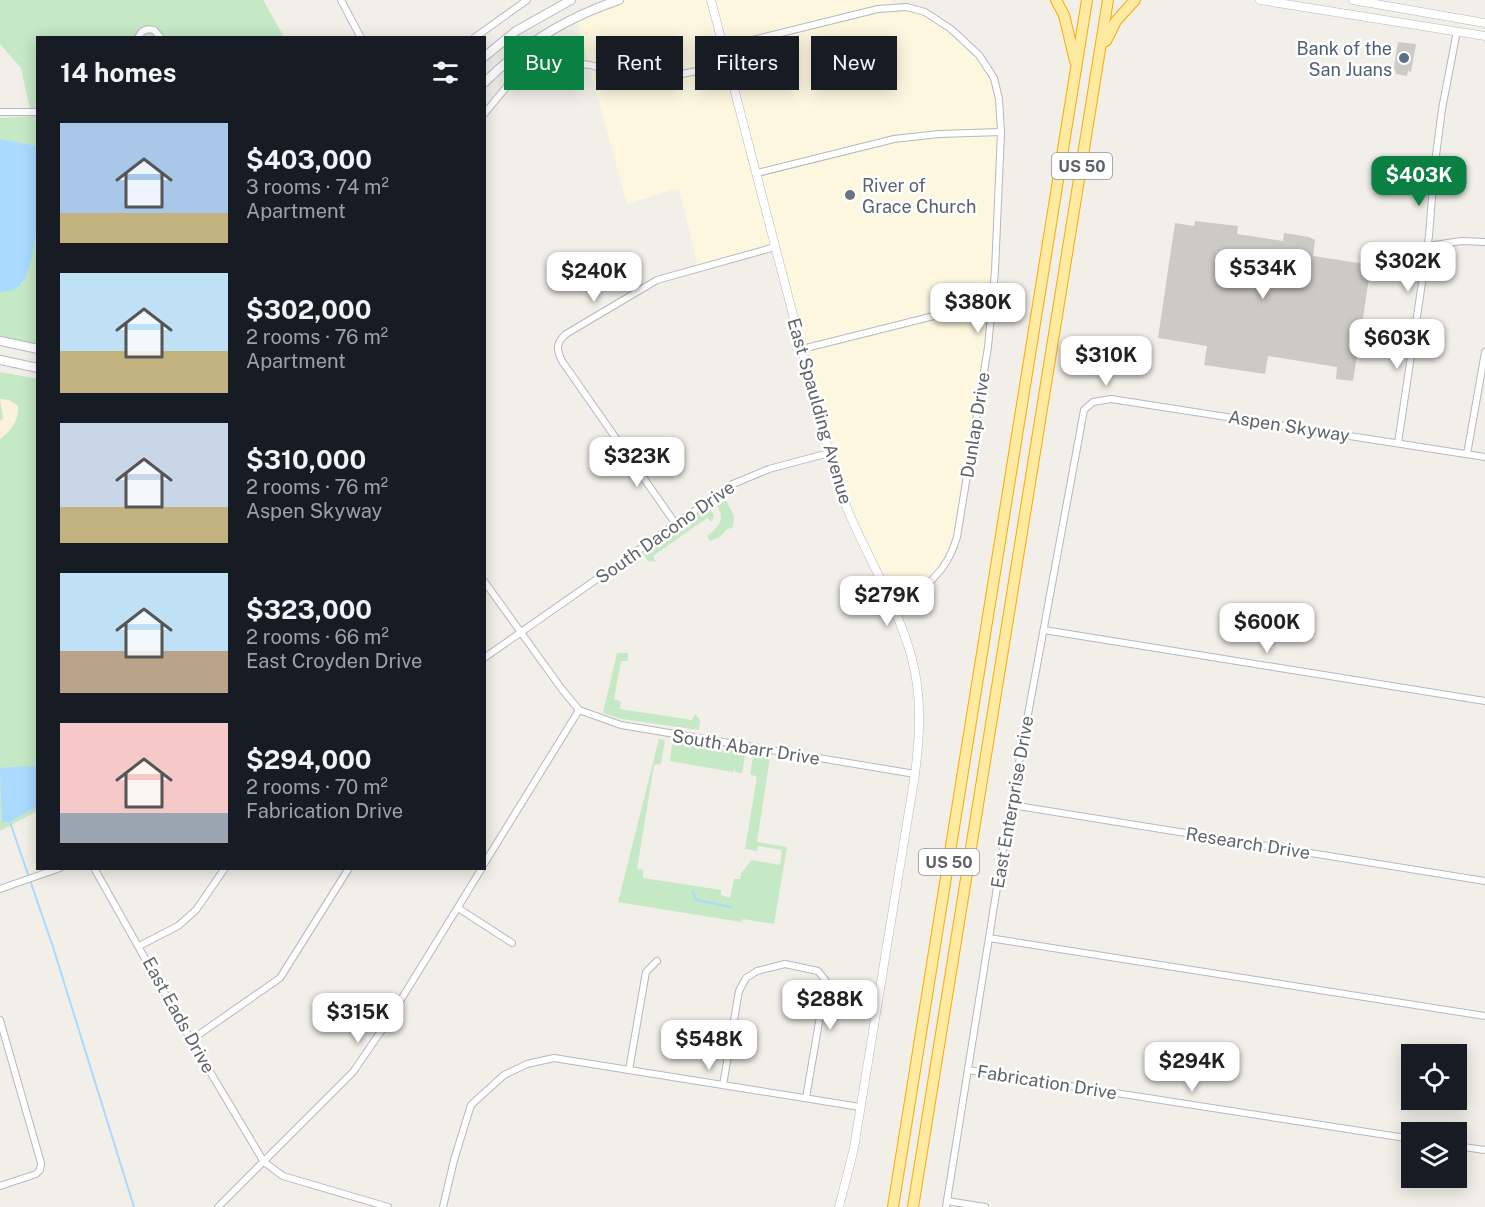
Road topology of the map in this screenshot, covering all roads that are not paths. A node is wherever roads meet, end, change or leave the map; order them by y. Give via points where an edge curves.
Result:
1 (340, 0) edge
2 (527, 0) edge
3 (571, 0) edge
4 (619, 0) edge
5 (711, 0) edge
6 (1056, 0) edge
7 (1087, 0) edge
8 (1108, 0) edge
9 (1135, 0) edge
10 (1260, 0) edge
11 (1353, 0) edge
12 (1459, 18) junction
13 (1485, 23) edge
14 (1457, 31) junction
15 (139, 36) edge
16 (159, 36) edge
17 (360, 36) edge
18 (477, 36) edge
19 (721, 36) edge
20 (766, 36) edge
21 (1485, 36) edge
22 (486, 55) edge
23 (1099, 58) junction
24 (1077, 67) junction
25 (695, 71) edge
26 (486, 81) edge
27 (735, 90) edge
28 (0, 112) edge
29 (36, 112) edge
30 (486, 112) edge
31 (1001, 132) junction
32 (756, 173) junction
33 (1485, 242) edge
34 (1427, 246) junction
35 (775, 247) junction
36 (992, 318) junction
37 (0, 341) edge
38 (36, 349) edge
39 (802, 349) junction
40 (1485, 352) edge
41 (0, 360) edge
42 (36, 368) edge
43 (1093, 402) joint
44 (1398, 443) junction
45 (829, 453) junction
46 (1467, 454) junction
47 (1485, 457) edge
48 (675, 523) junction
49 (486, 584) edge
50 (892, 606) junction
51 (1044, 630) junction
52 (521, 632) junction
53 (486, 657) edge
54 (1485, 701) edge
55 (579, 710) junction
56 (915, 774) junction
57 (1011, 806) junction
58 (486, 861) edge
59 (54, 870) edge
60 (95, 870) edge
61 (224, 870) edge
62 (348, 870) edge
63 (481, 870) edge
64 (1485, 881) edge
65 (0, 889) edge
66 (458, 908) junction
67 (989, 938) junction
68 (512, 943) dead end
69 (139, 946) junction
70 (657, 961) dead end
71 (1485, 1016) edge
72 (0, 1020) edge
73 (191, 1040) junction
74 (630, 1070) junction
75 (968, 1070) junction
76 (723, 1085) junction
77 (806, 1098) junction
78 (860, 1107) junction
79 (1401, 1137) edge
80 (1467, 1148) edge
81 (1485, 1150) edge
82 (264, 1162) junction
83 (0, 1186) edge
84 (946, 1204) edge
85 (218, 1207) edge
86 (388, 1207) edge
87 (442, 1207) edge
88 (839, 1207) edge
89 (893, 1207) edge
90 (913, 1207) edge
91 (985, 1207) edge

1 - 17 street
2 - 18 street
3 - 22 main road via 516,31
4 - 26 main road via 549,32 512,57
5 - 19 street, East Spaulding Avenue
6 - 24 highway via 1064,15
7 - 24 highway, US 50
8 - 23 highway, US 50
9 - 23 highway via 1116,21
10 - 14 street
11 - 12 street
12 - 13 street
12 - 14 street
14 - 21 street
14 - 34 street via 1442,109
15 - 16 street via 148,29
20 - 31 street, Dunlap Drive via 894,6 925,12 968,44 988,67 996,85
23 - 90 highway, US 50
24 - 89 highway, US 50
25 - 30 street via 654,80 590,65 540,64 514,78
27 - 32 street, East Spaulding Avenue
28 - 29 street
31 - 32 street via 894,139
31 - 36 street, Dunlap Drive
32 - 35 street, East Spaulding Avenue
33 - 34 street
34 - 44 street
35 - 39 street, East Spaulding Avenue
35 - 48 street via 650,282 566,334 558,344 562,361
36 - 39 street via 938,315
36 - 50 street, Dunlap Drive via 953,553 938,576
37 - 38 main road
39 - 45 street, East Spaulding Avenue
40 - 46 street
41 - 42 main road
43 - 44 street, Aspen Skyway via 1122,400
43 - 51 street, East Enterprise Drive via 1081,418
44 - 46 street, Aspen Skyway
45 - 48 street, South Dacono Drive via 743,478
45 - 50 street, East Spaulding Avenue via 847,509
46 - 47 street, Aspen Skyway
48 - 52 street, South Dacono Drive
49 - 52 street
50 - 56 street, East Spaulding Avenue via 908,646 917,686
51 - 54 street
51 - 57 street, East Enterprise Drive
52 - 53 street, South Dacono Drive
52 - 55 street
55 - 56 street, South Abarr Drive via 635,728
55 - 58 street
56 - 78 street, East Spaulding Avenue
57 - 64 street, Research Drive
57 - 67 street, East Enterprise Drive
59 - 65 street
60 - 69 street, East Eads Drive
61 - 69 street via 196,910 178,926
62 - 73 street via 280,978
63 - 66 street
66 - 68 street
66 - 82 street via 353,1072
67 - 71 street
67 - 75 street, East Enterprise Drive
69 - 73 street, East Eads Drive
70 - 74 street via 646,972
72 - 83 street via 40,1154 40,1170 30,1178
73 - 82 street, East Eads Drive
74 - 76 street
74 - 87 street via 554,1058 527,1064 504,1075 471,1105
75 - 79 street, Fabrication Drive
75 - 84 street, East Enterprise Drive
76 - 77 street
76 - 77 street via 739,991 746,978 757,971 785,964 818,971 826,981
77 - 78 street
78 - 88 street, East Spaulding Avenue
80 - 81 street
82 - 85 street
82 - 86 street via 283,1176
84 - 91 street

